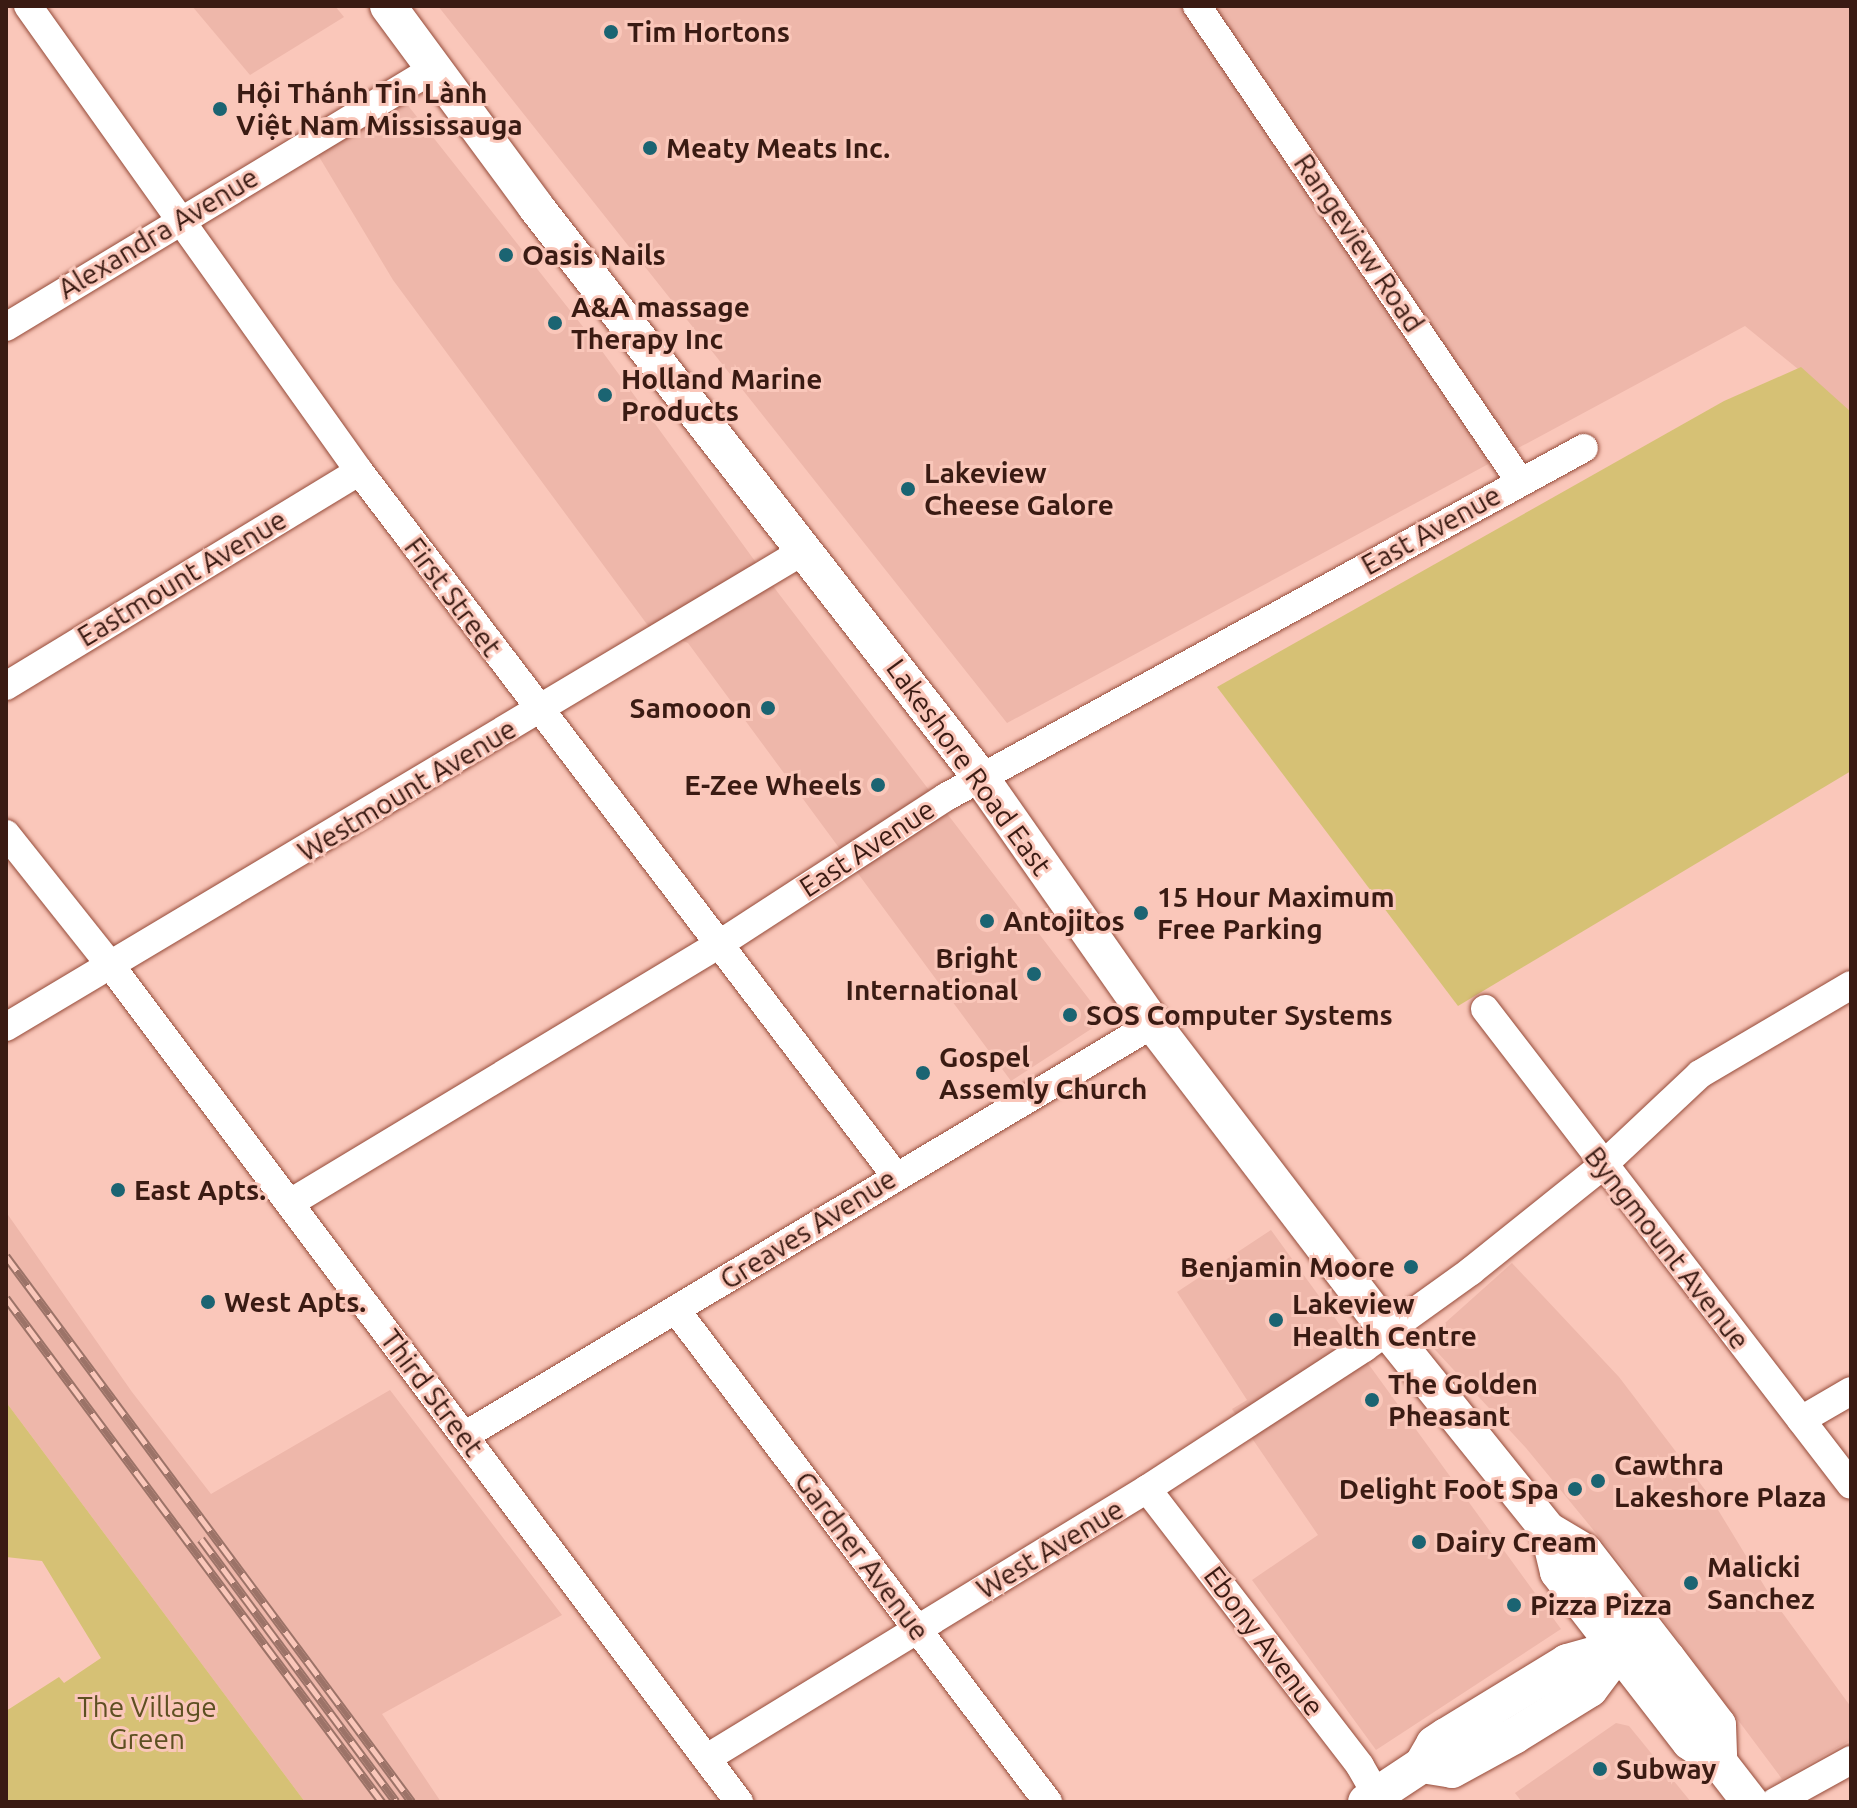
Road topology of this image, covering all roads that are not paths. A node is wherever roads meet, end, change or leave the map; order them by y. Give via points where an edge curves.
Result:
1 (28, 6) edge
2 (388, 6) edge
3 (1197, 6) edge
4 (435, 68) junction
5 (183, 218) junction
6 (6, 327) edge
7 (1584, 448) dead end
8 (359, 471) junction
9 (1519, 480) junction
10 (805, 550) junction
11 (6, 686) edge
12 (540, 711) junction
13 (981, 778) junction
14 (6, 834) edge
15 (721, 943) junction
16 (111, 966) junction
17 (1851, 985) edge
18 (1485, 1009) dead end
19 (1153, 1024) junction
20 (6, 1027) edge
21 (1602, 1166) junction
22 (895, 1175) junction
23 (290, 1203) junction
24 (676, 1310) junction
25 (1388, 1331) junction
26 (1851, 1391) edge
27 (1801, 1420) junction
28 (464, 1436) junction
29 (1851, 1485) edge
30 (1147, 1489) junction
31 (918, 1630) junction
32 (1631, 1638) junction
33 (707, 1758) junction
34 (1851, 1760) edge
35 (1372, 1799) edge
36 (739, 1802) edge
37 (1048, 1802) edge
38 (1750, 1802) edge
39 (1775, 1802) edge

1 - 5 street, First Street
2 - 4 main road, Lakeshore Road East
3 - 9 street, Rangeview Road
4 - 5 street, Alexandra Avenue
4 - 10 main road, Lakeshore Road East via 536,207
5 - 6 street, Alexandra Avenue
5 - 8 street, First Street
7 - 9 street, East Avenue
8 - 11 street, Eastmount Avenue
8 - 12 street, First Street
9 - 13 street, East Avenue
10 - 12 street, Westmount Avenue
10 - 13 main road, Lakeshore Road East
12 - 15 street, First Street
12 - 16 street, Westmount Avenue
13 - 15 street, East Avenue
13 - 19 main road, Lakeshore Road East
14 - 16 street, Third Street
15 - 22 street, First Street
15 - 23 street, East Avenue
16 - 20 street, Westmount Avenue
16 - 23 street, Third Street
17 - 21 street, West Avenue via 1700,1074
18 - 21 street, Byngmount Avenue
19 - 22 street, Greaves Avenue
19 - 25 main road, Lakeshore Road East
21 - 25 street, West Avenue
21 - 27 street, Byngmount Avenue
22 - 24 street, Greaves Avenue
23 - 28 street, Third Street
24 - 28 street, Greaves Avenue
24 - 31 street, Gardner Avenue
25 - 30 street, West Avenue
25 - 32 main road, Lakeshore Road East via 1548,1530 1558,1572
26 - 27 street
27 - 29 street, Byngmount Avenue
28 - 33 street, Third Street
30 - 31 street, West Avenue
30 - 35 street, Ebony Avenue via 1360,1766
31 - 33 street, West Avenue
31 - 37 street, Gardner Avenue
32 - 35 main road via 1567,1662 1434,1744 1422,1765
32 - 38 main road, Lakeshore Road East via 1690,1742 1719,1762
33 - 36 street, Third Street
34 - 39 street

